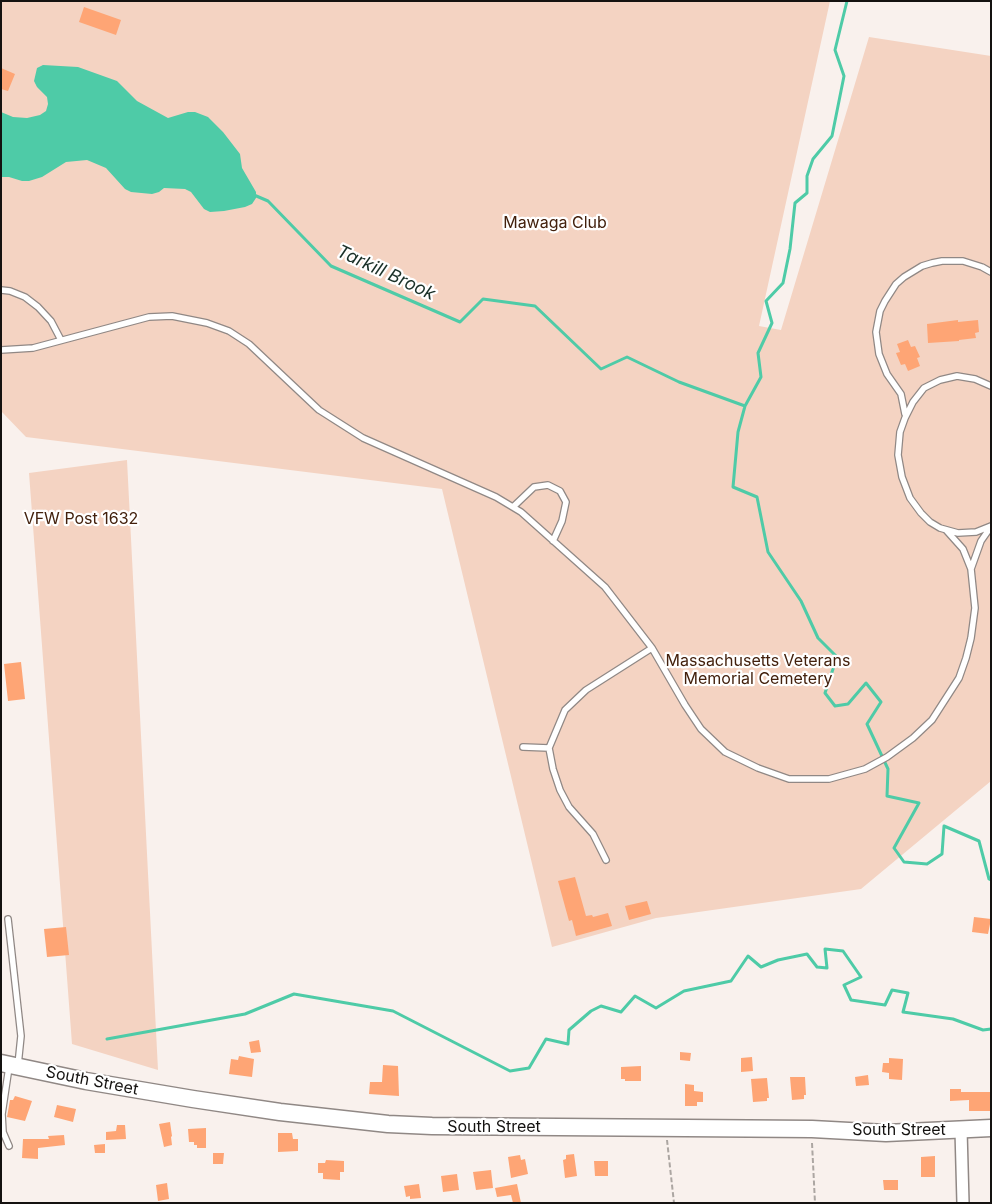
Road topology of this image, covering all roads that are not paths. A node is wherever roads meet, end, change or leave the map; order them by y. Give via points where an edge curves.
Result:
1 (989, 268) edge
2 (1, 290) edge
3 (61, 340) junction
4 (1, 350) edge
5 (991, 386) edge
6 (905, 418) junction
7 (513, 507) junction
8 (991, 527) edge
9 (946, 530) junction
10 (553, 541) junction
11 (971, 569) junction
12 (652, 648) junction
13 (523, 747) dead end
14 (549, 748) junction
15 (606, 860) dead end
16 (8, 920) dead end
17 (9, 1065) edge
18 (991, 1128) edge
19 (961, 1130) junction
20 (9, 1146) dead end
21 (963, 1203) edge

1 - 6 lane via 962,261 922,266 896,284 884,301 878,321 877,343 882,364 904,401
2 - 3 lane via 25,297 38,307 51,321
3 - 4 lane via 33,348
3 - 7 lane via 149,317 172,316 229,331 249,344 320,410 363,438
5 - 6 lane via 963,376 940,380 920,392
6 - 9 lane via 898,455 904,484 921,513
7 - 10 lane
7 - 10 lane via 534,487 548,485 560,491 566,502
8 - 9 lane via 970,533
8 - 11 lane via 981,541
9 - 11 lane via 963,549
10 - 12 lane via 605,587
11 - 12 lane via 973,624 966,658 959,678 932,720 887,757 864,769 829,779 788,779 725,752 701,729
12 - 14 lane via 586,690 565,710
13 - 14 lane
14 - 15 lane via 560,790 569,807 593,834
16 - 17 lane via 21,1036
17 - 19 street, South Street via 193,1099 388,1124 812,1129 886,1133
17 - 20 lane via 2,1114 3,1132
18 - 19 street, South Street
19 - 21 street

